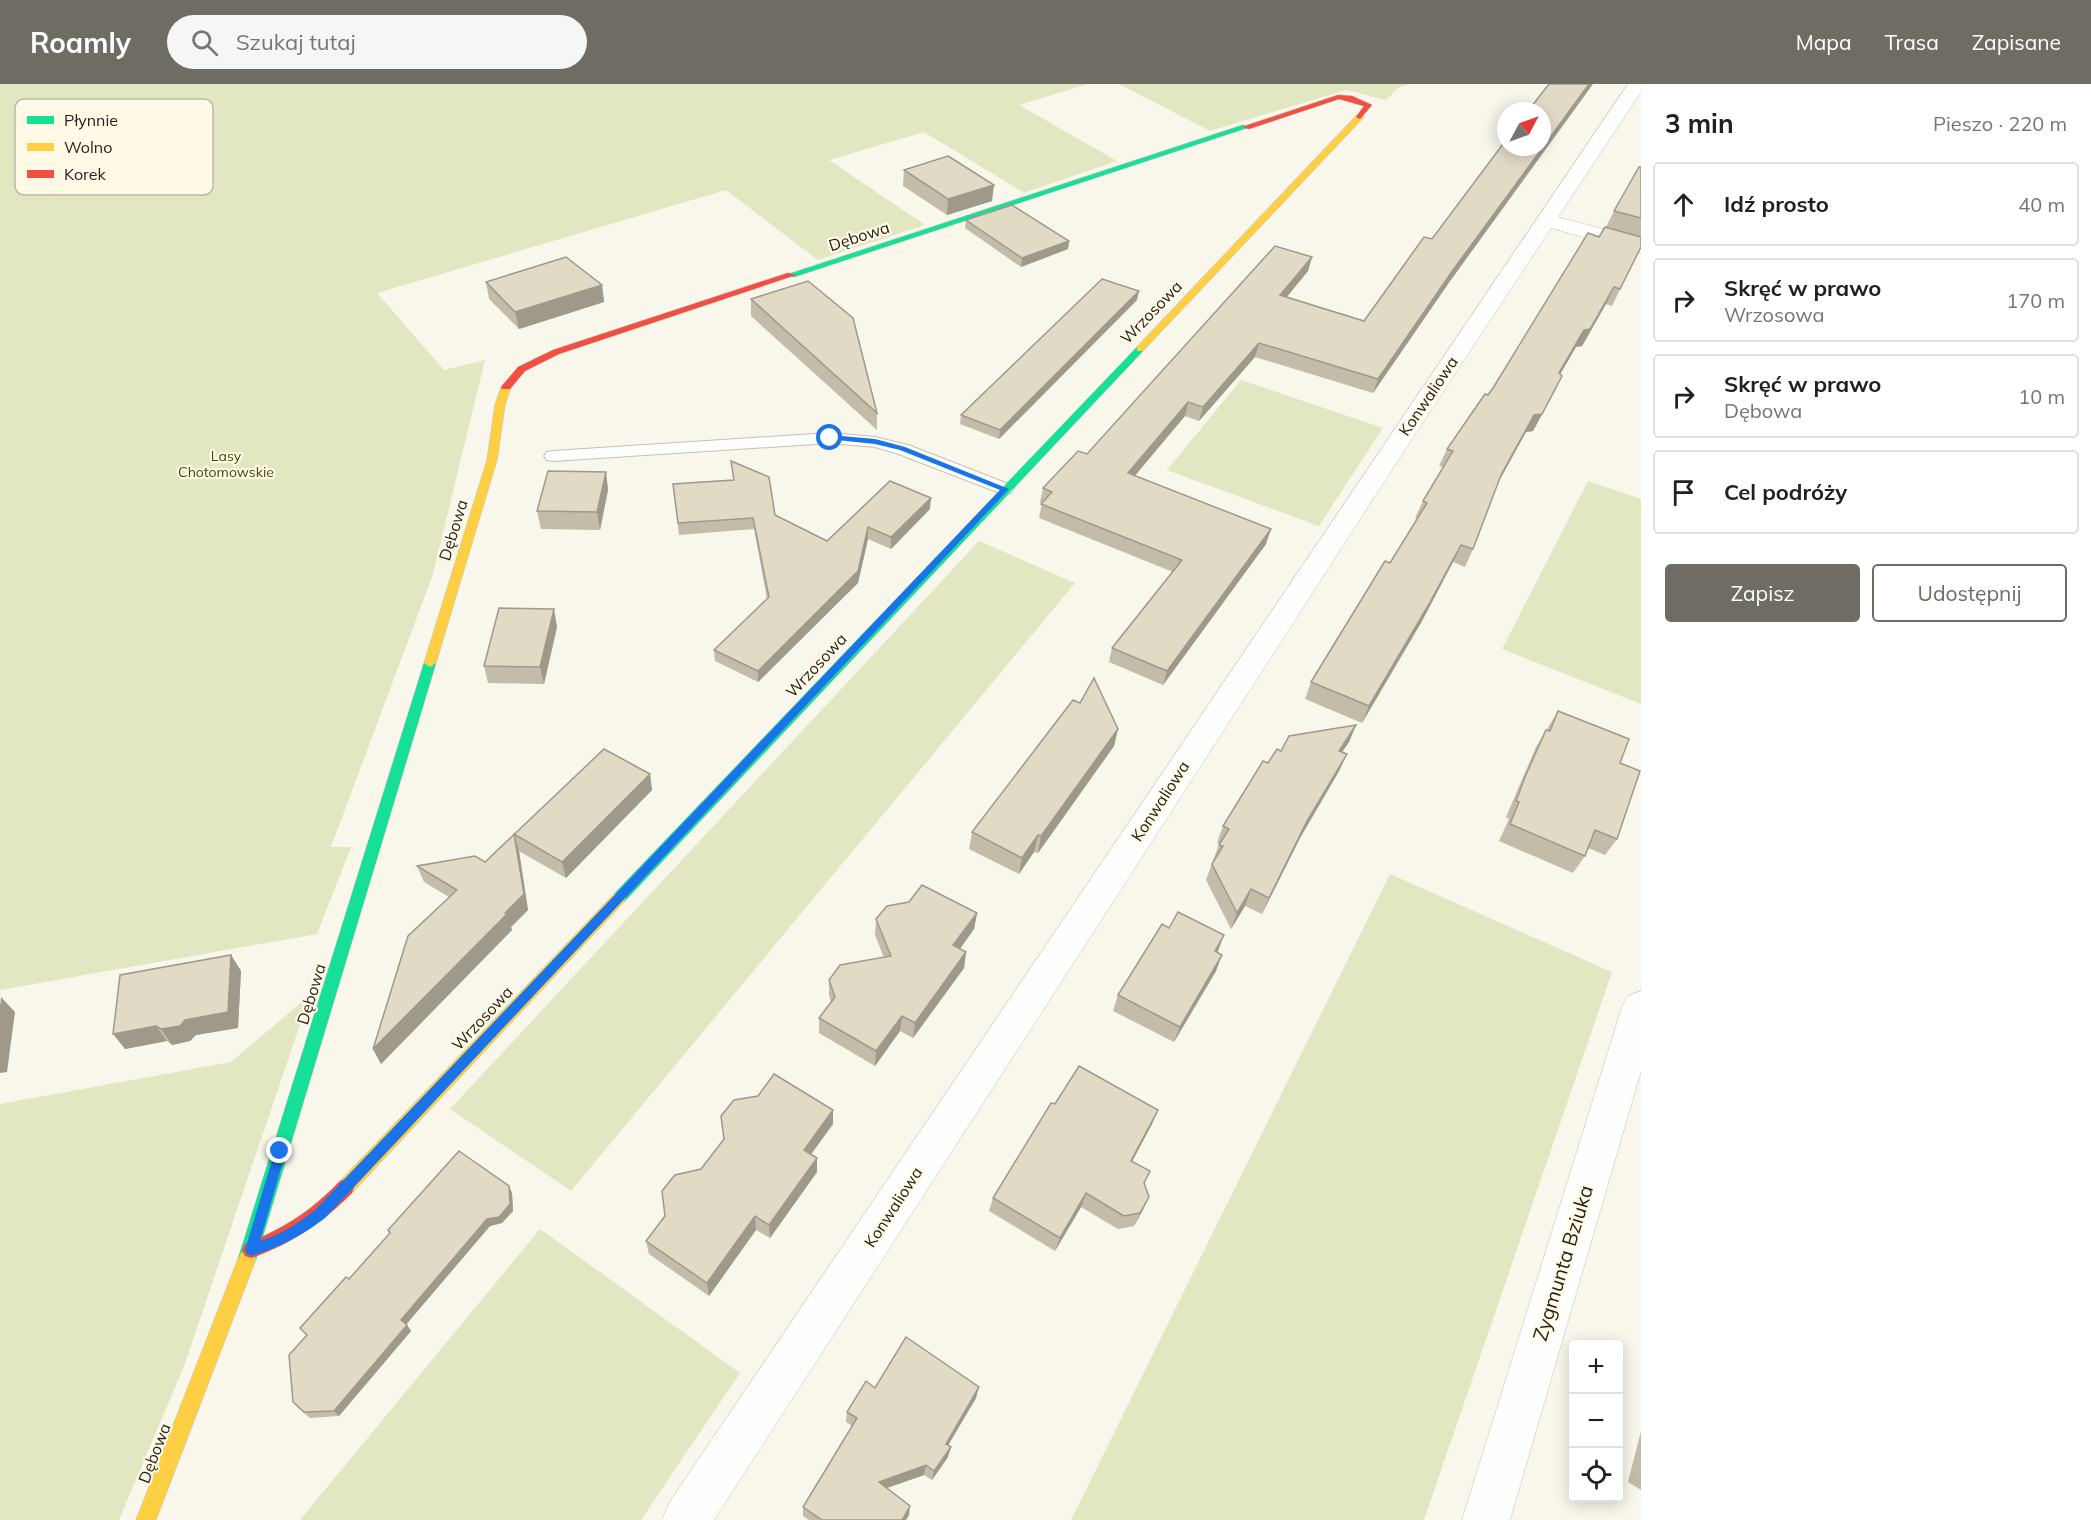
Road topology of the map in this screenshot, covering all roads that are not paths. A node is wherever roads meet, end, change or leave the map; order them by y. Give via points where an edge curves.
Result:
1 (1637, 84) edge
2 (1338, 97) joint
3 (1545, 220) junction
4 (1641, 246) edge
5 (553, 456) dead end
6 (1005, 489) junction
7 (1641, 1007) edge
8 (251, 1250) junction
9 (146, 1520) edge
10 (686, 1520) edge
11 (1486, 1520) edge

1 - 3 street, Konwaliowa
2 - 6 street, Wrzosowa via 1368,107
2 - 8 street, Dębowa via 556,352 511,376 504,389 492,460
3 - 4 street
3 - 10 street, Konwaliowa
5 - 6 lane via 855,439 902,449
6 - 8 street, Wrzosowa via 320,1214 278,1242
7 - 11 street, Zygmunta Bziuka
8 - 9 street, Dębowa

